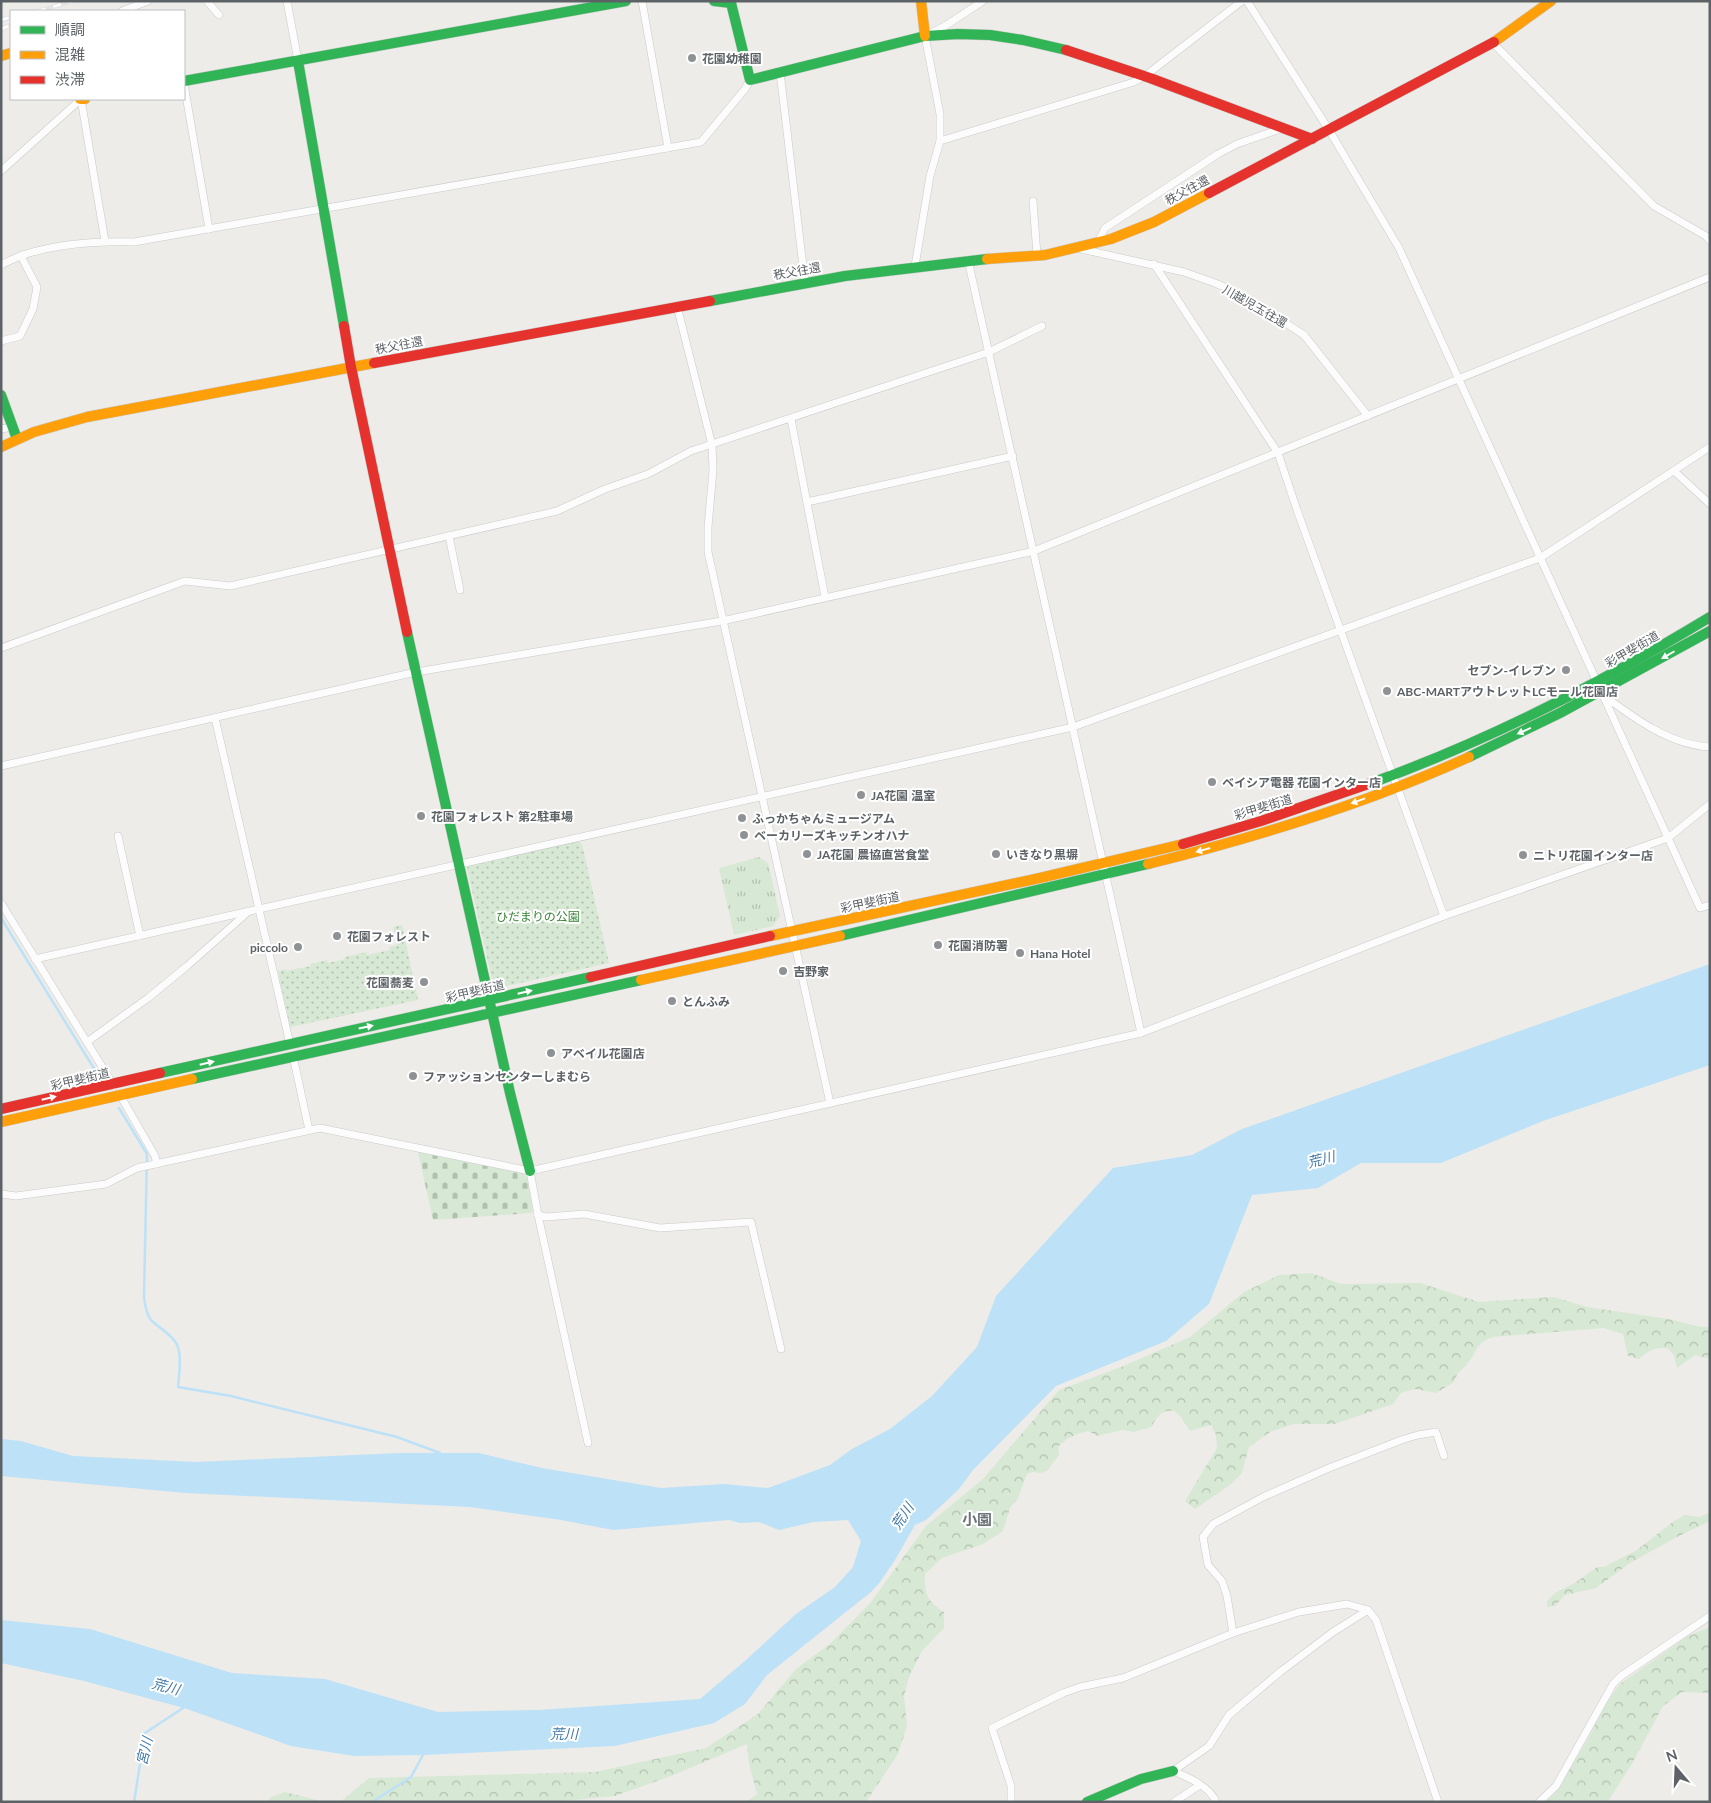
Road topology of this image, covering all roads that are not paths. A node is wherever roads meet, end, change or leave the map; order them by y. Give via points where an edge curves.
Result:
1 (148, 1) edge
2 (207, 1) edge
3 (287, 1) edge
4 (626, 1) edge
5 (642, 1) edge
6 (714, 1) edge
7 (921, 1) edge
8 (983, 1) edge
9 (1242, 1) edge
10 (1247, 1) edge
11 (1551, 1) edge
12 (125, 10) edge
13 (219, 15) dead end
14 (925, 36) junction
15 (1493, 43) junction
16 (298, 61) junction
17 (780, 72) junction
18 (1145, 76) junction
19 (750, 80) junction
20 (185, 83) edge
21 (185, 89) edge
22 (81, 100) edge
23 (82, 100) edge
24 (1283, 128) junction
25 (1329, 130) junction
26 (1312, 139) junction
27 (940, 141) junction
28 (668, 148) junction
29 (1, 171) edge
30 (1033, 201) dead end
31 (324, 209) junction
32 (209, 229) junction
33 (105, 241) junction
34 (1710, 242) edge
35 (1098, 243) junction
36 (1075, 248) junction
37 (1037, 255) junction
38 (21, 256) junction
39 (968, 260) junction
40 (1154, 264) junction
41 (1, 265) edge
42 (915, 266) junction
43 (1710, 277) edge
44 (805, 282) junction
45 (677, 306) junction
46 (1042, 326) dead end
47 (1, 341) edge
48 (989, 352) junction
49 (351, 367) junction
50 (1458, 380) junction
51 (1, 394) edge
52 (1368, 416) junction
53 (791, 419) junction
54 (12, 427) junction
55 (1, 429) edge
56 (17, 439) junction
57 (712, 445) junction
58 (1, 447) edge
59 (1710, 447) edge
60 (1278, 452) junction
61 (1012, 456) junction
62 (1674, 471) junction
63 (807, 502) junction
64 (1710, 504) edge
65 (449, 536) junction
66 (389, 550) junction
67 (1034, 551) junction
68 (1540, 558) junction
69 (460, 590) dead end
70 (825, 597) junction
71 (1710, 617) edge
72 (722, 621) junction
73 (1342, 630) junction
74 (1710, 631) edge
75 (1, 648) edge
76 (416, 672) junction
77 (1599, 688) junction
78 (215, 718) junction
79 (1073, 727) junction
80 (1710, 747) edge
81 (1, 766) edge
82 (1394, 775) junction
83 (1397, 786) junction
84 (762, 796) junction
85 (1710, 804) edge
86 (118, 836) dead end
87 (1668, 838) junction
88 (458, 864) junction
89 (1104, 869) junction
90 (1, 903) edge
91 (1710, 905) edge
92 (259, 910) junction
93 (249, 912) junction
94 (1444, 916) junction
95 (792, 932) junction
96 (140, 936) junction
97 (795, 946) junction
98 (36, 959) junction
99 (489, 1000) junction
100 (492, 1012) junction
101 (1141, 1033) junction
102 (87, 1042) junction
103 (290, 1044) junction
104 (293, 1056) junction
105 (113, 1084) junction
106 (121, 1096) junction
107 (830, 1102) junction
108 (1, 1109) edge
109 (1, 1122) edge
110 (309, 1130) junction
111 (150, 1165) junction
112 (530, 1171) junction
113 (1, 1194) edge
114 (538, 1215) junction
115 (781, 1349) dead end
116 (588, 1443) dead end
117 (1444, 1456) dead end
118 (1368, 1610) junction
119 (1710, 1616) edge
120 (1233, 1634) junction
121 (1173, 1771) junction
122 (1200, 1785) junction
123 (1011, 1802) edge
124 (1087, 1802) edge
125 (1174, 1802) edge
126 (1216, 1802) edge
127 (1438, 1802) edge
128 (1538, 1802) edge

1 - 12 street
2 - 13 street
3 - 16 street
4 - 16 main road
5 - 28 street
6 - 19 main road via 731,2
7 - 14 main road
8 - 14 street
9 - 18 street
10 - 25 street
11 - 15 main road, 秩父往還
14 - 17 main road
14 - 18 main road via 977,34 1020,39
14 - 27 street via 940,114
15 - 25 main road, 秩父往還
15 - 34 street via 1654,206 1706,236
16 - 20 main road
16 - 31 main road
17 - 19 main road
17 - 44 street
18 - 24 main road
18 - 27 street
19 - 28 street via 701,142
21 - 32 street
22 - 29 street
23 - 33 street
24 - 26 main road
24 - 35 street via 1218,154 1105,228
25 - 26 main road, 秩父往還
25 - 50 street via 1399,248
26 - 35 main road, 秩父往還 via 1154,222
27 - 42 street via 930,176
28 - 31 street
30 - 37 street
31 - 32 street
31 - 49 main road
32 - 33 street via 134,242
33 - 38 street
35 - 36 main road, 秩父往還
36 - 37 main road, 秩父往還
36 - 40 street, 川越児玉往還
37 - 39 main road, 秩父往還
38 - 41 street
38 - 47 street via 38,287 33,310 20,336
39 - 42 main road, 秩父往還
39 - 48 street
40 - 52 street, 川越児玉往還 via 1237,293 1304,335
40 - 60 street
42 - 44 main road, 秩父往還
43 - 50 street
44 - 45 main road, 秩父往還
45 - 49 main road, 秩父往還
45 - 57 street
46 - 48 street
48 - 53 street
48 - 61 street
49 - 56 main road, 秩父往還 via 84,417
49 - 66 main road
50 - 52 street
50 - 68 street
51 - 54 main road
52 - 60 street
53 - 57 street
53 - 63 street
54 - 55 street
54 - 56 main road
56 - 58 main road, 秩父往還
57 - 65 street via 691,451 648,474 557,511
57 - 72 street via 708,552
59 - 62 street
60 - 67 street
60 - 73 street
61 - 63 street
61 - 67 street
62 - 64 street
62 - 68 street
63 - 70 street
65 - 66 street
65 - 69 street
66 - 75 street via 230,586 185,581
66 - 76 main road
67 - 70 street
67 - 79 street
68 - 73 street
68 - 77 street
70 - 72 street
71 - 77 main road, 彩甲斐街道
72 - 76 street
72 - 84 street
73 - 79 street
73 - 82 street
74 -> 77 main road, 彩甲斐街道
76 - 78 street
76 - 88 main road
77 - 80 street via 1624,710 1654,729 1680,742
77 - 82 main road, 彩甲斐街道
77 -> 83 main road, 彩甲斐街道 via 1534,727
77 - 87 street
78 - 81 street
78 - 92 street
79 - 84 street
79 - 89 street
82 - 83 street
82 - 89 main road, 彩甲斐街道 via 1301,809
83 -> 89 main road, 彩甲斐街道 via 1296,823 1191,854
83 - 94 street
84 - 88 street
84 - 95 street
85 - 87 street
86 - 96 street
87 - 91 street via 1700,908
87 - 94 street
88 - 92 street
88 - 99 main road
89 - 95 main road, 彩甲斐街道
89 - 97 main road, 彩甲斐街道
89 - 101 street
90 - 98 street
92 - 93 street
92 - 103 street
93 - 96 street
93 - 102 street via 148,998
94 - 101 street
95 - 97 street
99 -> 95 main road, 彩甲斐街道
96 - 98 street
97 - 100 main road, 彩甲斐街道
97 - 107 street
98 - 102 street
99 - 100 main road
103 -> 99 main road, 彩甲斐街道
100 - 104 main road, 彩甲斐街道
100 - 112 main road
101 - 107 street
102 - 105 street
105 -> 103 main road, 彩甲斐街道
104 - 106 main road, 彩甲斐街道
104 - 110 street
105 - 106 street
108 -> 105 main road, 彩甲斐街道
106 - 109 main road, 彩甲斐街道
106 - 111 street via 155,1156
107 - 112 street
110 - 111 street
110 - 112 street via 320,1128
111 - 113 street via 106,1184 16,1196
112 - 114 street
114 - 115 street via 584,1214 660,1228 751,1222
114 - 116 street
117 - 120 street via 1436,1432 1418,1435 1329,1468 1212,1524 1203,1538 1208,1565 1222,1581
118 - 120 street via 1347,1604 1299,1612
118 - 121 street via 1280,1672 1229,1715 1208,1746
118 - 127 street via 1376,1620
119 - 128 street via 1613,1684 1556,1786
120 - 123 street via 1123,1678 1063,1693 992,1728 1011,1786
121 - 122 street
121 - 124 main road via 1150,1775
122 - 125 street
122 - 126 street via 1214,1795

